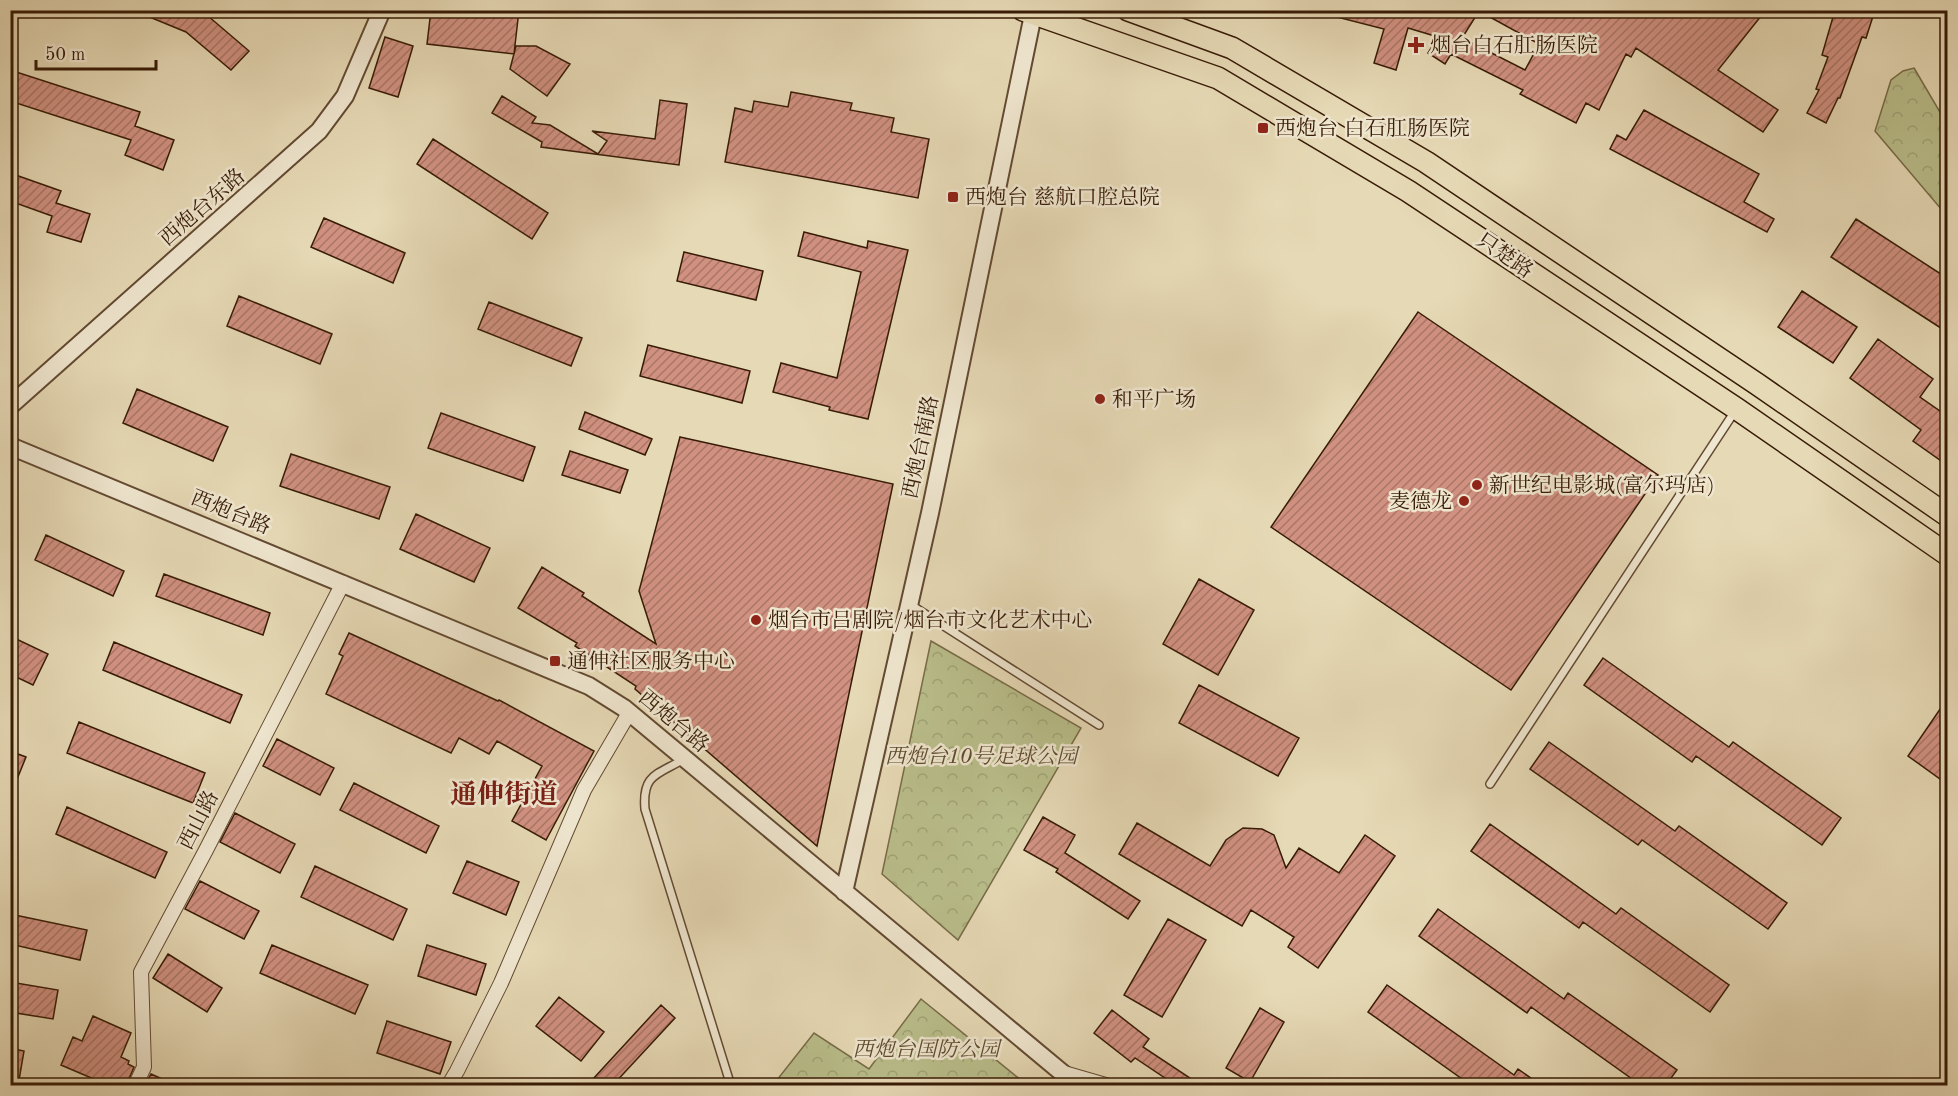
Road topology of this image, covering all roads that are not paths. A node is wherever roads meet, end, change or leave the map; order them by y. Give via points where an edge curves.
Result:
1 (382, 10) edge
2 (1128, 10) edge
3 (1030, 11) edge
4 (10, 406) edge
5 (1737, 409) junction
6 (10, 446) edge
7 (1947, 516) edge
8 (1947, 555) edge
9 (343, 583) junction
10 (909, 603) junction
11 (629, 713) junction
12 (1099, 725) dead end
13 (684, 759) junction
14 (1490, 784) dead end
15 (844, 892) junction
16 (1064, 1073) junction
17 (135, 1086) edge
18 (448, 1086) edge
19 (731, 1086) edge
20 (1078, 1086) edge
21 (1108, 1086) edge

1 - 4 street, 西炮台东路 via 345,96 319,131
2 - 7 main road, 只楚路 via 1232,48 1426,162
3 - 5 main road, 只楚路 via 1218,78 1408,191
3 - 10 street, 西炮台南路
5 - 8 main road, 只楚路
5 - 14 lane
6 - 9 street, 西炮台路
9 - 11 street, 西炮台路 via 589,686
9 - 17 street, 西山路 via 141,972 144,1067
10 - 12 lane
10 - 15 street, 西炮台南路
11 - 13 street, 西炮台路
11 - 18 street via 584,790 501,983
13 - 15 street, 西炮台路
13 - 19 lane via 649,779 644,791 645,809
15 - 16 street, 西炮台路
16 - 20 street
16 - 21 street, 西炮台路

